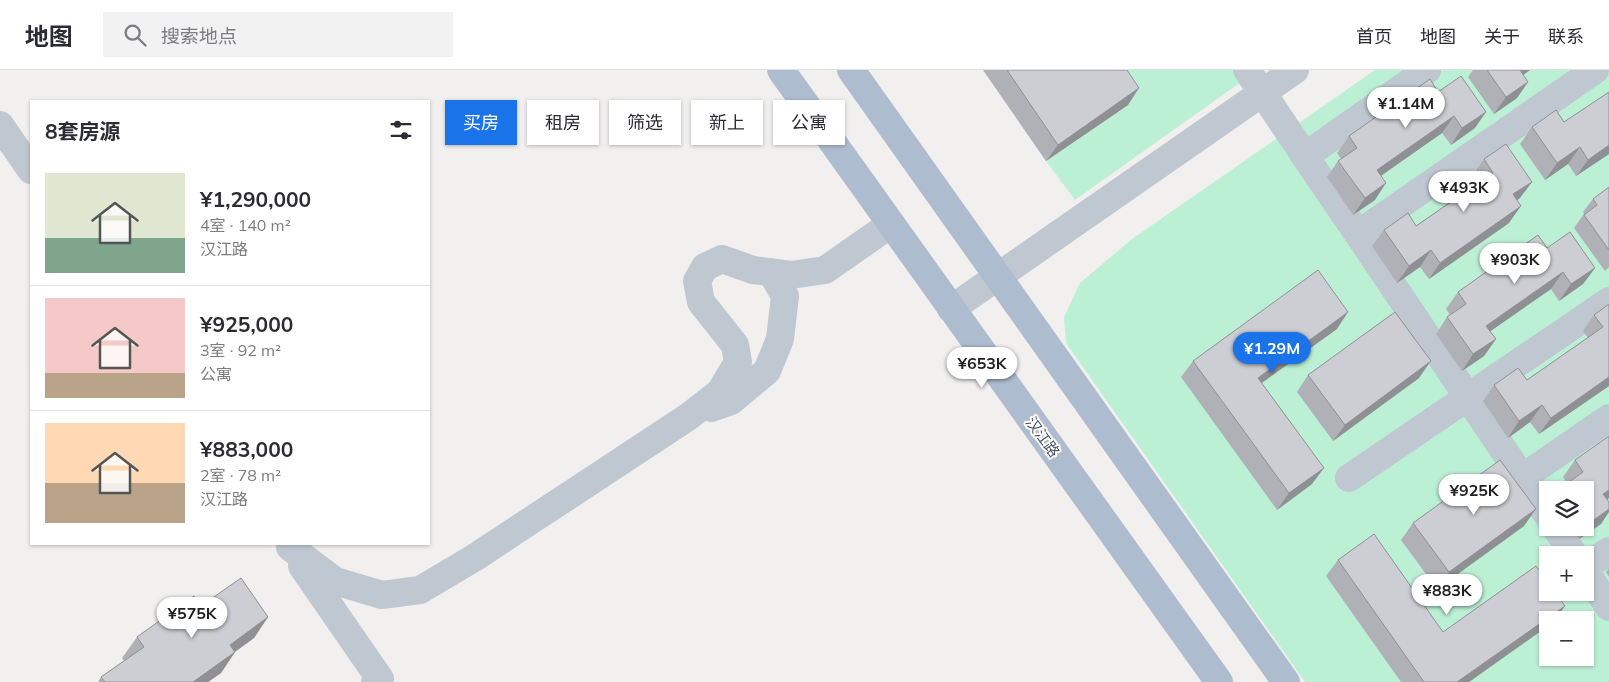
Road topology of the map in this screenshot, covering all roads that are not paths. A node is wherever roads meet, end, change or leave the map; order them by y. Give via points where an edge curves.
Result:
1 (781, 70) edge
2 (851, 70) edge
3 (1247, 70) edge
4 (1295, 70) edge
5 (1427, 70) edge
6 (1595, 70) edge
7 (1262, 93) junction
8 (4, 139) edge
9 (1302, 152) junction
10 (30, 169) edge
11 (891, 224) junction
12 (1358, 234) junction
13 (771, 272) junction
14 (998, 277) junction
15 (1609, 300) edge
16 (951, 309) junction
17 (1468, 397) junction
18 (688, 417) junction
19 (1609, 418) edge
20 (1349, 478) dead end
21 (1522, 478) junction
22 (1539, 503) edge
23 (288, 546) edge
24 (1609, 551) edge
25 (1594, 562) edge
26 (1594, 583) edge
27 (1609, 607) edge
28 (374, 682) edge
29 (1219, 682) edge
30 (1286, 682) edge

1 - 11 main road, 汉江路
2 - 14 main road
3 - 7 street
4 - 7 street
5 - 9 street via 1305,156
6 - 12 street
7 - 9 street
7 - 14 street
8 - 10 street
9 - 12 street
11 - 13 street via 825,270 791,275
11 - 16 main road, 汉江路
12 - 17 street
13 - 18 street via 785,296 780,339 767,371 731,401
13 - 18 street via 753,270 722,259 705,267 697,281 701,302 735,345 738,362 720,392
14 - 16 street
14 - 30 main road
15 - 17 street
16 - 29 main road, 汉江路
17 - 20 street
17 - 21 street
18 - 23 street via 420,590 382,595 335,581
19 - 21 street
21 - 22 street
23 - 28 street via 380,679
24 - 25 street
26 - 27 street

